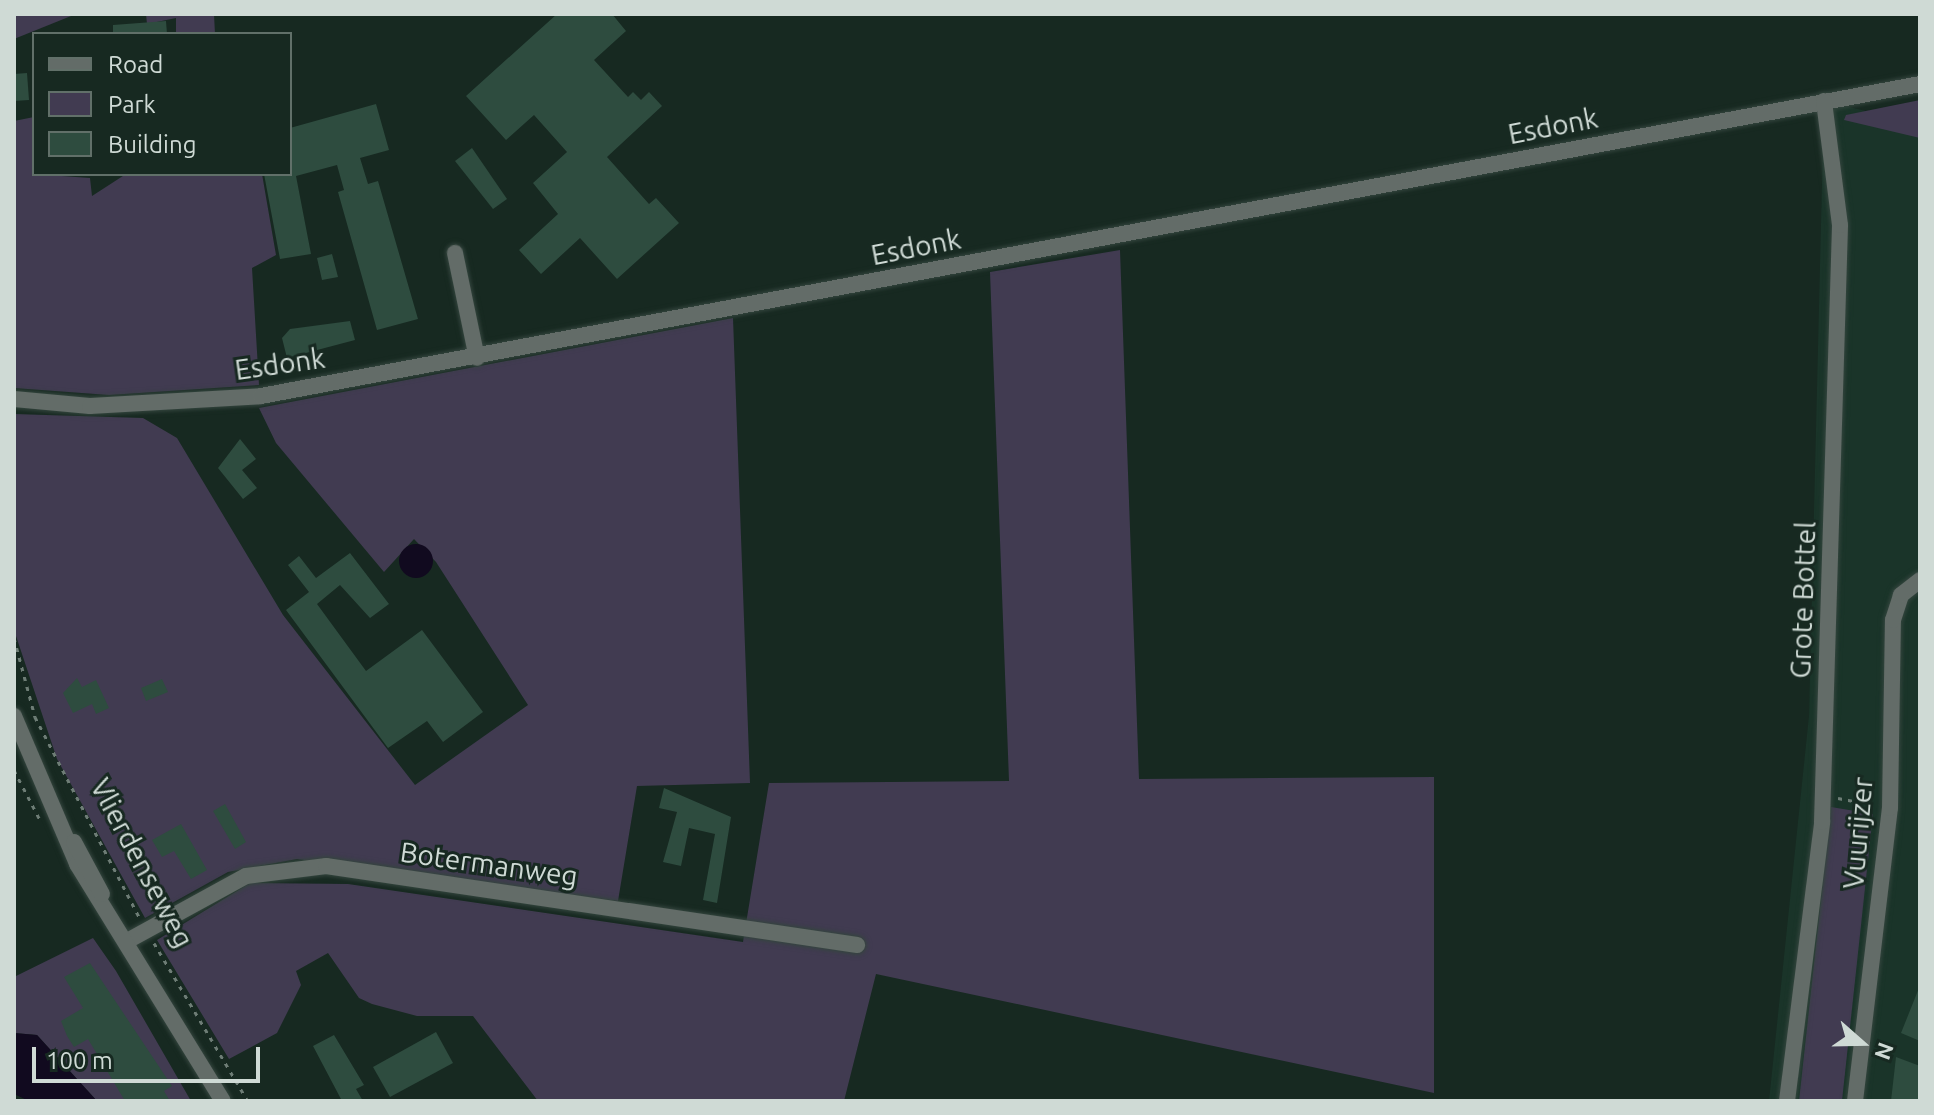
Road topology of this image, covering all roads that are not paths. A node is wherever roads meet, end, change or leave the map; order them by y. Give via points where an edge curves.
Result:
1 (1920, 84) edge
2 (1824, 101) junction
3 (455, 253) dead end
4 (477, 358) junction
5 (14, 399) edge
6 (1920, 580) edge
7 (14, 716) edge
8 (129, 940) junction
9 (857, 945) dead end
10 (223, 1101) edge
11 (1787, 1101) edge
12 (1855, 1101) edge

1 - 2 street, Esdonk
2 - 4 street, Esdonk
2 - 11 street, Grote Bottel via 1840,225 1822,795
3 - 4 street
4 - 5 street, Esdonk via 261,396 90,406
6 - 12 street, Vuurijzer via 1901,595 1893,620 1890,808
7 - 8 street, Vlierdenseweg via 71,840 98,875 102,896
8 - 9 street, Botermanweg via 246,876 326,866
8 - 10 street, Vlierdenseweg

